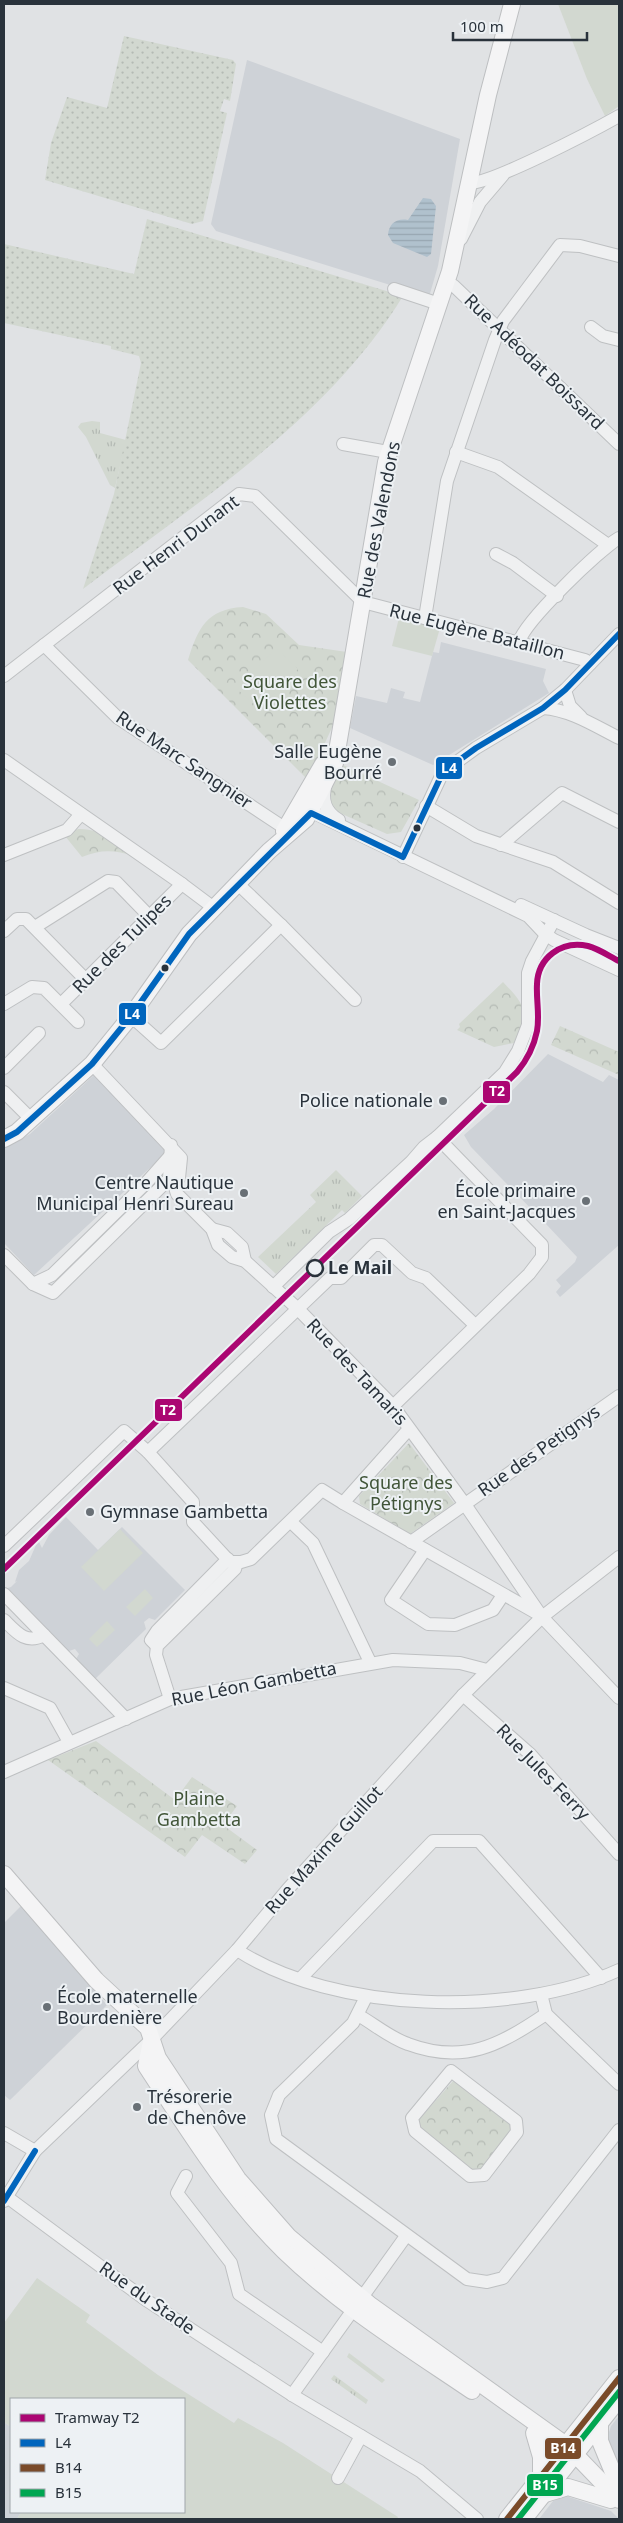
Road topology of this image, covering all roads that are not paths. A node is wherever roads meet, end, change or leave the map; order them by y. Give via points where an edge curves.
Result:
1 (512, 4) edge
2 (619, 116) edge
3 (505, 173) junction
4 (464, 186) junction
5 (483, 198) junction
6 (619, 256) edge
7 (452, 260) junction
8 (446, 282) junction
9 (394, 289) dead end
10 (440, 304) junction
11 (591, 327) dead end
12 (499, 328) junction
13 (619, 340) edge
14 (343, 444) dead end
15 (619, 444) edge
16 (388, 452) junction
17 (456, 452) junction
18 (614, 542) edge
19 (496, 554) dead end
20 (556, 596) junction
21 (363, 602) junction
22 (425, 618) junction
23 (619, 634) edge
24 (519, 642) junction
25 (44, 645) junction
26 (590, 664) junction
27 (4, 676) edge
28 (565, 690) junction
29 (543, 708) junction
30 (583, 719) junction
31 (619, 738) edge
32 (4, 760) edge
33 (325, 772) junction
34 (426, 806) junction
35 (308, 809) junction
36 (82, 814) junction
37 (619, 822) edge
38 (350, 826) junction
39 (286, 829) junction
40 (501, 845) junction
41 (269, 851) junction
42 (404, 854) junction
43 (4, 855) edge
44 (182, 884) junction
45 (238, 884) junction
46 (619, 903) edge
47 (214, 908) junction
48 (150, 917) junction
49 (554, 920) junction
50 (281, 925) junction
51 (35, 927) junction
52 (4, 930) edge
53 (545, 934) junction
54 (619, 948) edge
55 (619, 970) edge
56 (86, 980) junction
57 (355, 1000) dead end
58 (4, 1004) edge
59 (61, 1004) junction
60 (131, 1016) junction
61 (78, 1022) dead end
62 (39, 1033) dead end
63 (92, 1064) junction
64 (4, 1068) edge
65 (4, 1092) edge
66 (31, 1119) junction
67 (437, 1137) junction
68 (4, 1139) edge
69 (171, 1150) junction
70 (172, 1182) junction
71 (4, 1255) edge
72 (32, 1284) junction
73 (273, 1287) junction
74 (298, 1309) junction
75 (475, 1325) junction
76 (619, 1396) edge
77 (393, 1406) junction
78 (409, 1429) junction
79 (148, 1452) junction
80 (343, 1503) junction
81 (464, 1503) junction
82 (291, 1522) junction
83 (411, 1542) junction
84 (4, 1546) edge
85 (425, 1550) junction
86 (619, 1557) edge
87 (232, 1561) junction
88 (4, 1594) edge
89 (503, 1595) junction
90 (542, 1617) junction
91 (4, 1620) edge
92 (44, 1635) junction
93 (370, 1662) junction
94 (487, 1670) junction
95 (4, 1688) edge
96 (463, 1695) junction
97 (619, 1698) edge
98 (170, 1699) junction
99 (126, 1719) junction
100 (69, 1742) junction
101 (4, 1772) edge
102 (619, 1854) edge
103 (4, 1874) edge
104 (237, 1950) junction
105 (619, 1970) edge
106 (601, 1978) junction
107 (300, 1979) junction
108 (541, 1994) junction
109 (366, 1997) junction
110 (546, 2014) junction
111 (358, 2015) junction
112 (151, 2040) junction
113 (450, 2054) junction
114 (451, 2071) junction
115 (619, 2084) edge
116 (619, 2130) edge
117 (4, 2133) edge
118 (35, 2151) junction
119 (186, 2176) dead end
120 (5, 2198) edge
121 (406, 2236) junction
122 (356, 2304) junction
123 (323, 2352) junction
124 (619, 2378) edge
125 (292, 2395) junction
126 (619, 2399) edge
127 (592, 2424) junction
128 (538, 2430) junction
129 (362, 2436) junction
130 (568, 2453) junction
131 (541, 2476) junction
132 (338, 2478) dead end
133 (545, 2494) junction
134 (617, 2498) edge
135 (477, 2519) edge
136 (507, 2519) edge
137 (524, 2519) edge

1 - 4 main road, Rue des Valendons via 488,95 472,125
2 - 3 street
3 - 4 street
3 - 5 street
4 - 5 street
4 - 7 main road, Rue des Valendons
5 - 7 street
6 - 12 street via 580,246 560,245
7 - 8 main road, Rue des Valendons
8 - 10 main road, Rue des Valendons
8 - 12 street, Rue Adéodat Boissard
9 - 10 street
10 - 16 main road, Rue des Valendons
11 - 13 street via 603,336
12 - 15 street, Rue Adéodat Boissard
12 - 17 street
14 - 16 street
16 - 21 main road, Rue des Valendons
17 - 18 street via 498,467
17 - 22 street via 447,481
18 - 20 street
19 - 20 street
20 - 24 street via 521,633
21 - 22 street, Rue Eugène Bataillon
21 - 25 street, Rue Henri Dunant via 255,496 239,494
21 - 33 main road, Rue des Valendons via 335,763
22 - 24 street, Rue Eugène Bataillon
23 - 26 street
24 - 26 street, Rue Eugène Bataillon via 586,660
25 - 27 street, Rue Henri Dunant
25 - 39 street, Rue Marc Sangnier via 118,718
26 - 28 street
28 - 29 street
28 - 30 street via 570,706
29 - 30 street
29 - 34 street via 443,772
30 - 31 street
32 - 36 street
33 - 35 main road, Rue des Valendons
33 - 38 street via 328,812
34 - 40 street via 476,836
34 - 42 street
35 - 38 street
35 - 39 main road, Rue des Valendons
35 - 41 main road
35 - 42 street
36 - 43 street via 67,830
36 - 44 street
37 - 40 street via 562,793
38 - 42 street
39 - 41 main road, Rue des Valendons
40 - 46 street via 552,862
41 - 45 main road
42 - 49 street
42 - 53 street via 528,916
44 - 47 street
44 - 48 street, Rue des Tulipes
45 - 47 main road
45 - 50 street
47 - 60 main road via 189,934
48 - 51 street via 116,882 108,881
48 - 56 street, Rue des Tulipes
49 - 53 street
49 - 54 street
50 - 57 street
50 - 60 street via 161,1043
51 - 52 street via 21,918
51 - 56 street
53 - 55 street
53 - 67 street via 528,973 528,1025 514,1059 505,1072
56 - 59 street, Rue des Tulipes
58 - 59 street, Rue des Tulipes via 32,987 44,988
59 - 61 street, Rue des Tulipes
60 - 63 main road
62 - 64 street
63 - 66 main road
63 - 69 street
65 - 66 street
66 - 68 main road
67 - 73 street via 349,1219 329,1232
67 - 75 street via 542,1246 542,1257 528,1274
69 - 70 street via 182,1158 179,1178
69 - 72 street via 147,1182 52,1275
70 - 72 street via 53,1293
70 - 73 street, Rue des Tamaris via 176,1194 212,1229 218,1245 232,1257 245,1261
71 - 72 street
73 - 74 street, Rue des Tamaris
74 - 75 street via 330,1278 341,1278 374,1245 382,1244 412,1273 426,1278
74 - 77 street, Rue des Tamaris
74 - 79 street
75 - 77 street
76 - 81 street, Rue des Petignys
77 - 78 street, Rue des Tamaris
78 - 80 street
78 - 81 street, Rue des Tamaris
79 - 84 street via 127,1432 121,1432
79 - 87 street via 193,1502 193,1522
80 - 82 street via 322,1490
80 - 83 street
81 - 83 street, Rue des Petignys
81 - 90 street, Rue des Tamaris
82 - 87 street via 251,1559
82 - 93 street via 312,1543
83 - 85 street
85 - 89 street
85 - 89 street via 392,1600 428,1624 455,1625 492,1610
86 - 90 street, Rue Maxime Guillot
87 - 98 street via 235,1569 157,1646 156,1655
88 - 92 street
89 - 90 street
90 - 94 street, Rue Maxime Guillot
90 - 97 street
91 - 92 street via 20,1636 32,1640
92 - 99 street
93 - 94 street, Rue Léon Gambetta via 429,1660
93 - 98 street, Rue Léon Gambetta
94 - 96 street, Rue Maxime Guillot
95 - 100 street via 50,1708
96 - 102 street, Rue Jules Ferry via 530,1754
96 - 104 street, Rue Maxime Guillot
98 - 99 street, Rue Léon Gambetta
99 - 100 street, Rue Léon Gambetta
100 - 101 street, Rue Léon Gambetta
103 - 112 main road via 96,1980 148,2028
104 - 107 street
104 - 112 street, Rue Maxime Guillot
105 - 106 street
106 - 107 street via 479,1841 433,1841
106 - 108 street
107 - 109 street
108 - 109 street via 460,2002
108 - 110 street
109 - 111 street
110 - 113 street via 504,2040 482,2049
110 - 115 street
111 - 113 street via 407,2044
111 - 121 street via 279,2095 271,2116 272,2123 276,2139
112 - 118 street, Rue Maxime Guillot
112 - 122 main road via 146,2066 230,2190 284,2250
113 - 114 street
114 - 114 street via 516,2121 517,2132 484,2175 470,2176 414,2131 412,2118
116 - 121 street via 504,2278 487,2282 467,2279
117 - 118 street
118 - 120 street, Rue Maxime Guillot
119 - 123 street via 176,2192 231,2263 239,2294
120 - 125 street, Rue du Stade via 146,2300
121 - 122 street
122 - 123 street
122 - 128 main road
123 - 125 street
124 - 127 main road
125 - 129 street, Rue du Stade
126 - 127 main road
127 - 128 main road
127 - 130 main road
127 - 134 main road
128 - 130 main road
128 - 131 main road
129 - 132 street
129 - 135 street, Rue du Stade via 420,2471
130 - 131 main road
130 - 133 main road
130 - 134 main road
131 - 136 main road
133 - 134 main road via 568,2487
133 - 137 main road

